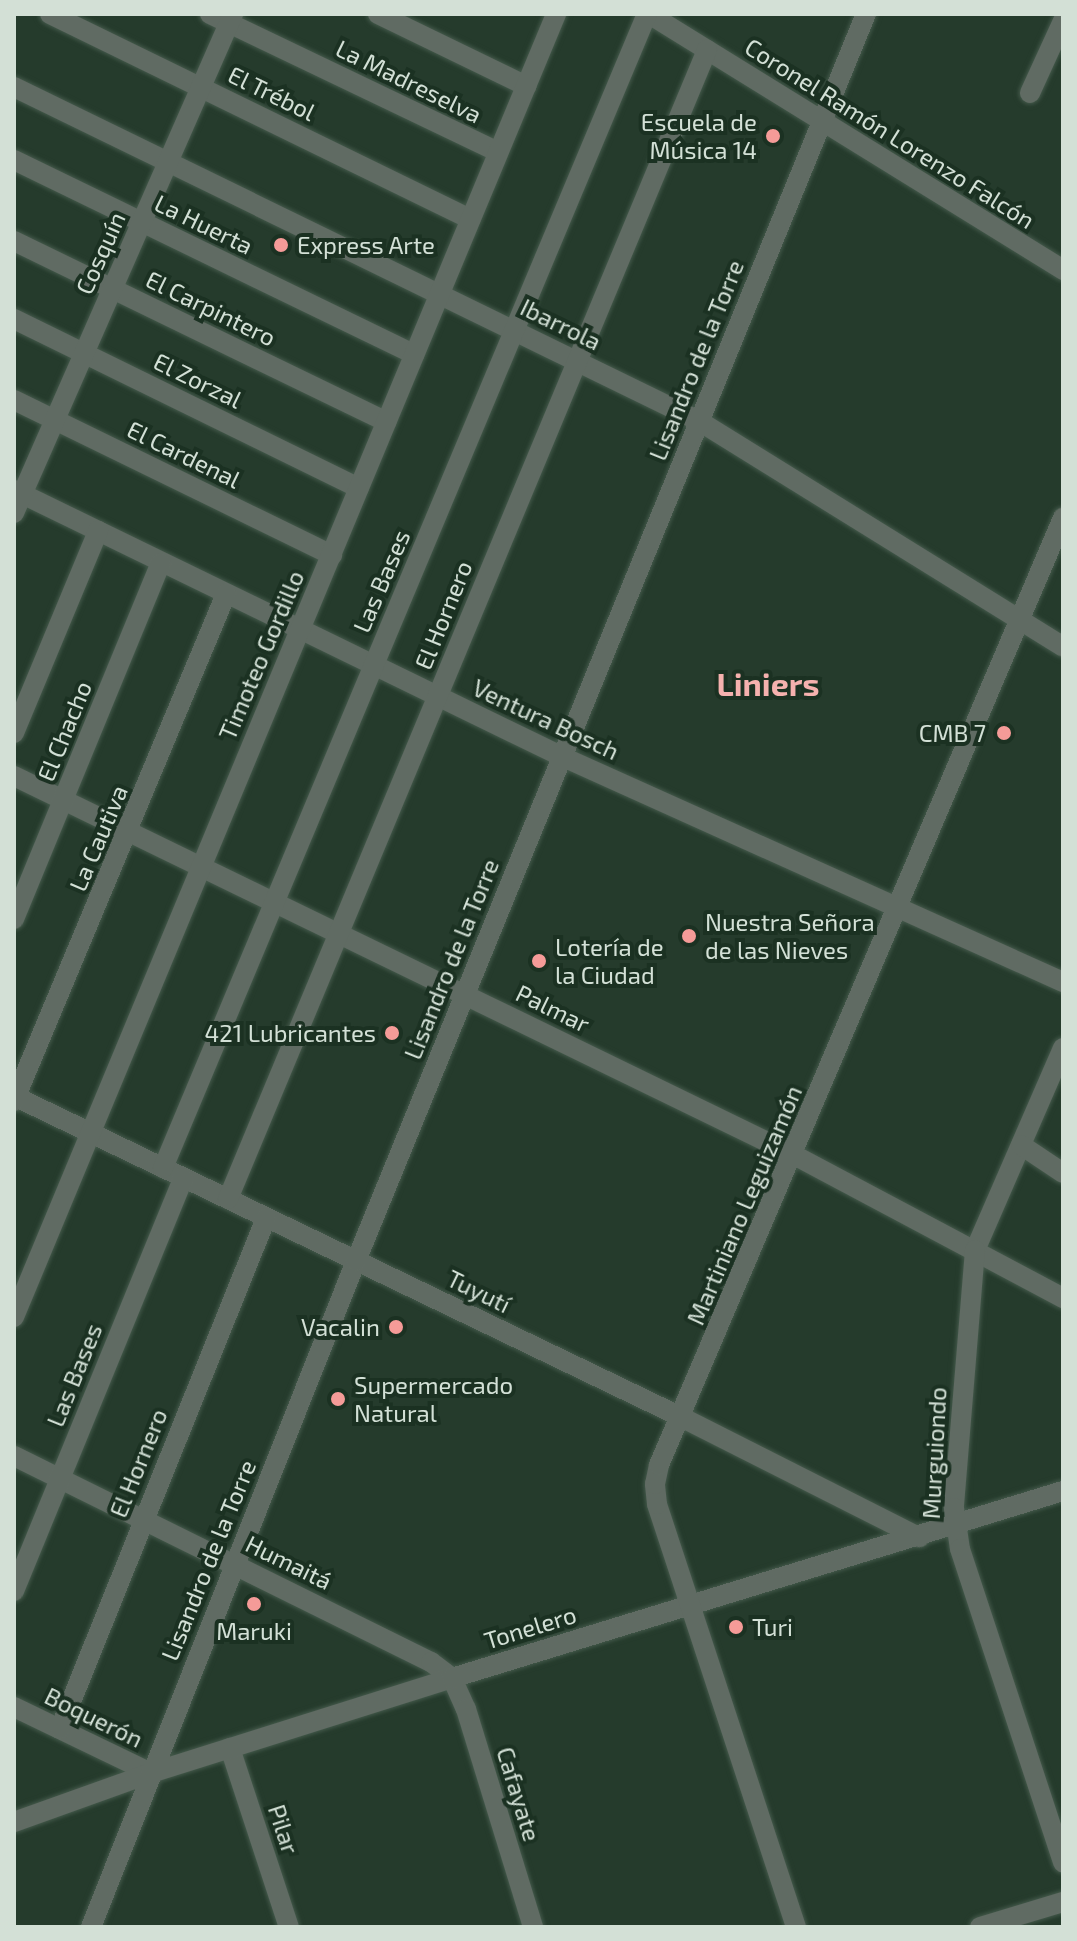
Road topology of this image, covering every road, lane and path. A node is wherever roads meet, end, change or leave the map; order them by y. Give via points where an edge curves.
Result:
1 (50, 14) edge
2 (378, 14) edge
3 (648, 14) edge
4 (866, 14) edge
5 (550, 16) edge
6 (224, 17) edge
7 (1063, 21) edge
8 (707, 50) junction
9 (526, 86) junction
10 (14, 87) edge
11 (202, 88) junction
12 (1030, 93) dead end
13 (821, 121) junction
14 (498, 152) junction
15 (14, 160) edge
16 (169, 162) junction
17 (471, 219) junction
18 (142, 222) junction
19 (14, 241) edge
20 (1063, 270) edge
21 (113, 289) junction
22 (440, 293) junction
23 (14, 319) edge
24 (513, 329) junction
25 (84, 353) junction
26 (414, 354) junction
27 (576, 360) junction
28 (14, 400) edge
29 (55, 420) junction
30 (699, 421) junction
31 (386, 422) junction
32 (359, 488) junction
33 (18, 492) edge
34 (14, 513) edge
35 (1063, 518) edge
36 (98, 531) junction
37 (332, 555) junction
38 (161, 563) junction
39 (226, 594) junction
40 (1020, 621) junction
41 (299, 630) junction
42 (1063, 647) edge
43 (374, 665) junction
44 (437, 697) junction
45 (14, 733) edge
46 (563, 757) junction
47 (14, 776) edge
48 (63, 800) junction
49 (129, 832) junction
50 (201, 866) junction
51 (275, 902) junction
52 (900, 907) junction
53 (14, 919) edge
54 (339, 933) junction
55 (1063, 982) edge
56 (465, 994) junction
57 (1063, 1048) edge
58 (15, 1098) edge
59 (91, 1133) junction
60 (1021, 1145) junction
61 (794, 1155) junction
62 (163, 1168) junction
63 (1063, 1173) edge
64 (183, 1178) junction
65 (228, 1199) junction
66 (266, 1218) junction
67 (975, 1250) junction
68 (356, 1261) junction
69 (1063, 1298) edge
70 (14, 1317) edge
71 (681, 1417) junction
72 (14, 1456) edge
73 (60, 1478) junction
74 (1063, 1491) edge
75 (143, 1519) junction
76 (955, 1525) junction
77 (919, 1537) junction
78 (235, 1564) junction
79 (14, 1591) edge
80 (690, 1606) junction
81 (452, 1678) junction
82 (14, 1707) edge
83 (60, 1729) junction
84 (230, 1748) junction
85 (151, 1773) junction
86 (14, 1822) edge
87 (1063, 1863) edge
88 (1063, 1902) edge
89 (91, 1927) edge
90 (289, 1927) edge
91 (533, 1927) edge
92 (796, 1927) edge
93 (980, 1927) edge

1 - 11 street, El Trébol
2 - 9 street
3 - 8 street, Coronel Ramón Lorenzo Falcón
3 - 24 street, Las Bases
4 - 13 street, Lisandro de la Torre
5 - 9 street, Timoteo Gordillo
6 - 11 street, Cosquín
6 - 14 street, La Madreselva
7 - 12 street
8 - 13 street, Coronel Ramón Lorenzo Falcón
8 - 27 street, El Hornero
9 - 14 street, Timoteo Gordillo
10 - 16 street, Ibarrola
11 - 16 street, Cosquín
11 - 17 street, El Trébol
13 - 20 street, Coronel Ramón Lorenzo Falcón
13 - 30 street, Lisandro de la Torre
14 - 17 street, Timoteo Gordillo
15 - 18 street, La Huerta
16 - 18 street, Cosquín
16 - 22 street, Ibarrola
17 - 22 street, Timoteo Gordillo
18 - 21 street, Cosquín
18 - 26 street, La Huerta
19 - 21 street, El Carpintero
21 - 25 street, Cosquín
21 - 31 street, El Carpintero
22 - 24 street, Ibarrola
22 - 26 street, Timoteo Gordillo
23 - 25 street, El Zorzal
24 - 27 street, Ibarrola
24 - 43 street, Las Bases
25 - 29 street, Cosquín
25 - 32 street, El Zorzal
26 - 31 street, Timoteo Gordillo
27 - 30 street, Ibarrola
27 - 44 street, El Hornero
28 - 29 street, El Cardenal
29 - 33 street, Cosquín
29 - 37 street, El Cardenal
30 - 40 street, Ibarrola
30 - 46 street, Lisandro de la Torre
31 - 32 street, Timoteo Gordillo
32 - 37 street, Timoteo Gordillo
33 - 34 street, Cosquín
33 - 36 street, Ventura Bosch
35 - 40 street, Martiniano Leguizamón
36 - 38 street, Ventura Bosch
36 - 45 street
37 - 41 street, Timoteo Gordillo
38 - 39 street, Ventura Bosch
38 - 48 street, El Chacho
39 - 41 street, Ventura Bosch
39 - 49 street, La Cautiva
40 - 42 street, Ibarrola
40 - 52 street, Martiniano Leguizamón
41 - 43 street, Ventura Bosch
41 - 50 street, Timoteo Gordillo
43 - 44 street, Ventura Bosch
43 - 51 street, Las Bases
44 - 46 street, Ventura Bosch
44 - 54 street, El Hornero
46 - 52 street, Ventura Bosch
46 - 56 street, Lisandro de la Torre
47 - 48 street, Palmar
48 - 49 street, Palmar
48 - 53 street, El Chacho
49 - 50 street, Palmar
49 - 58 street, La Cautiva
50 - 51 street, Palmar
50 - 59 street, Timoteo Gordillo
51 - 54 street, Palmar
51 - 62 street, Las Bases
52 - 55 street, Ventura Bosch
52 - 61 street, Martiniano Leguizamón
54 - 56 street, Palmar
54 - 65 street, El Hornero
56 - 61 street, Palmar
56 - 68 street, Lisandro de la Torre
57 - 60 street, Murguiondo
58 - 59 street, Tuyutí
59 - 62 street, Tuyutí
59 - 70 street, Timoteo Gordillo
60 - 63 street
60 - 67 street, Murguiondo
61 - 67 street, Palmar
61 - 71 street, Martiniano Leguizamón
62 - 64 street, Tuyutí
64 - 65 street, Tuyutí
64 - 73 street, Las Bases
65 - 66 street, Tuyutí
66 - 68 street, Tuyutí
66 - 75 street, El Hornero
67 - 69 street, Palmar
67 - 76 street, Murguiondo
68 - 71 street, Tuyutí
68 - 78 street, Lisandro de la Torre
71 - 77 street, Tuyutí
71 - 80 street, Martiniano Leguizamón via 655,1484
72 - 73 street, Humaitá
73 - 75 street, Humaitá
73 - 79 street, Las Bases
74 - 76 street, Tonelero
75 - 78 street, Humaitá
75 - 83 street, El Hornero
76 - 77 street, Tonelero
76 - 87 street, Murguiondo
77 - 80 street, Tonelero
78 - 81 street, Humaitá via 431,1662
78 - 85 street, Lisandro de la Torre
80 - 81 street, Tonelero
80 - 92 street, Martiniano Leguizamón
81 - 84 street, Tonelero
81 - 91 street, Cafayate
82 - 83 street, Boquerón
83 - 85 street, Boquerón
84 - 85 street, Tonelero
84 - 90 street, Pilar
85 - 86 street, Tonelero
85 - 89 street, Lisandro de la Torre
88 - 93 street

